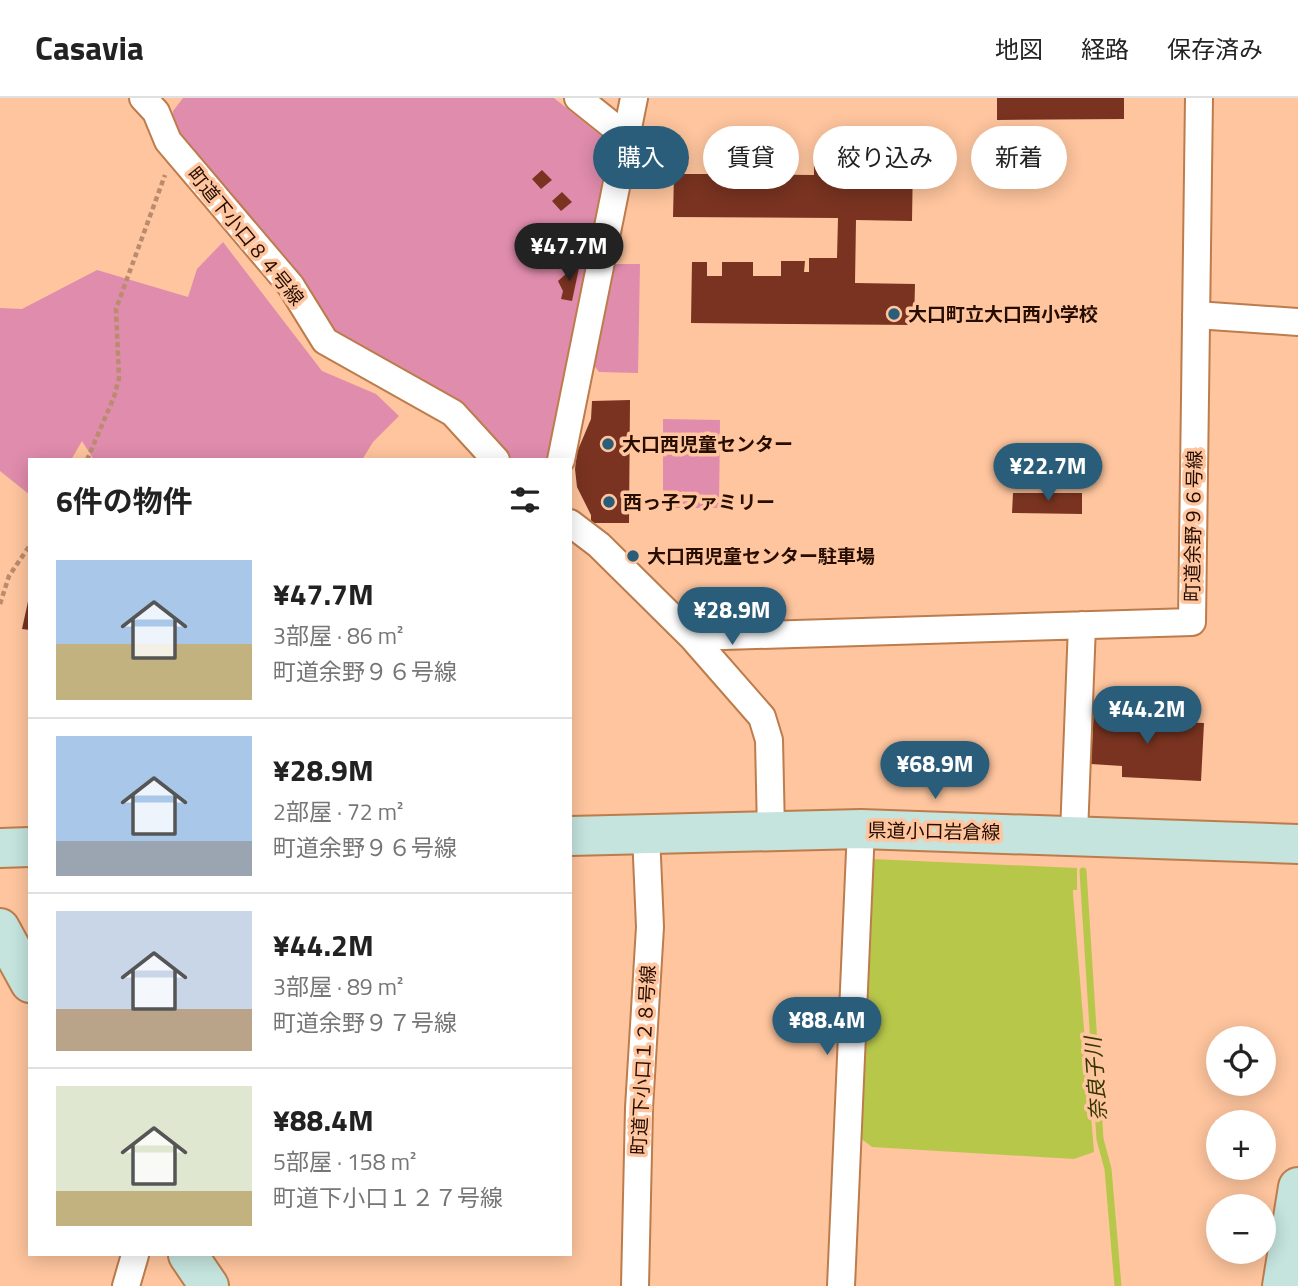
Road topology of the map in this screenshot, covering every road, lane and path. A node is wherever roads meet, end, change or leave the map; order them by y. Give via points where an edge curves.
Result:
1 (578, 98) edge
2 (634, 98) edge
3 (1199, 98) edge
4 (156, 103) edge
5 (613, 126) edge
6 (630, 126) edge
7 (175, 149) junction
8 (617, 189) edge
9 (1196, 315) junction
10 (1298, 322) edge
11 (88, 458) edge
12 (494, 458) edge
13 (561, 458) edge
14 (572, 525) edge
15 (28, 548) edge
16 (0, 604) edge
17 (1082, 625) junction
18 (692, 637) junction
19 (861, 829) junction
20 (771, 831) junction
21 (646, 834) junction
22 (1074, 834) junction
23 (572, 836) edge
24 (1298, 844) edge
25 (28, 847) edge
26 (0, 848) edge
27 (3, 940) edge
28 (28, 980) edge
29 (1297, 1203) edge
30 (135, 1256) edge
31 (189, 1256) edge
32 (133, 1285) edge
33 (209, 1286) edge
34 (635, 1286) edge
35 (841, 1286) edge
36 (1282, 1286) edge

1 - 5 street
2 - 6 street
3 - 9 street, 町道余野９６号線
4 - 7 street, 町道下小口８４号線
7 - 11 path via 116,309 119,378
7 - 12 street, 町道下小口８４号線 via 291,286 325,341 453,413
8 - 13 street
9 - 10 street
9 - 17 street, 町道余野９６号線 via 1192,622
14 - 18 street
15 - 16 path via 9,576
17 - 18 street, 町道余野９６号線
17 - 22 street
18 - 20 street via 766,727
19 - 20 main road, 県道小口岩倉線
19 - 22 main road, 県道小口岩倉線
19 - 35 street
20 - 21 main road, 県道小口岩倉線
21 - 23 main road, 県道小口岩倉線
21 - 34 street, 町道下小口１２８号線 via 650,927
22 - 24 main road, 県道小口岩倉線
25 - 26 main road
27 - 28 main road
29 - 36 main road
30 - 32 street
31 - 33 main road

